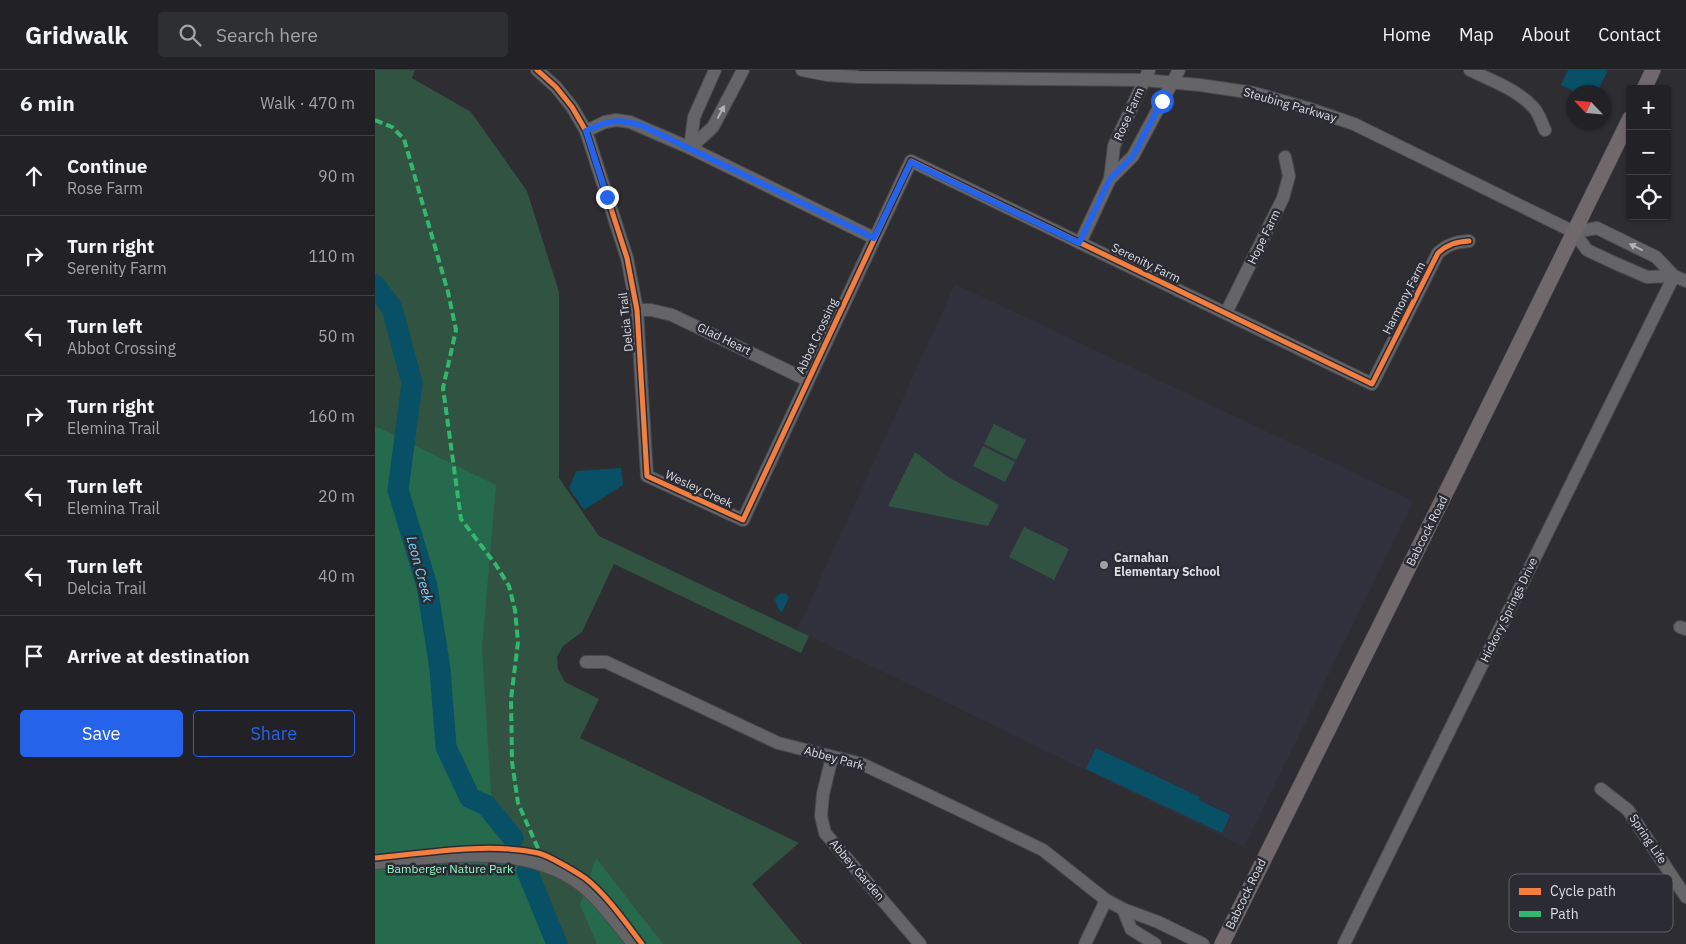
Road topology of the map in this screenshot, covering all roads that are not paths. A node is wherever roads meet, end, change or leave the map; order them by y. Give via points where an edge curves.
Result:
1 (537, 70) edge
2 (715, 70) edge
3 (743, 70) edge
4 (802, 70) edge
5 (1179, 70) edge
6 (1470, 70) edge
7 (1653, 70) edge
8 (1147, 75) edge
9 (1173, 82) junction
10 (1646, 85) edge
11 (1626, 126) edge
12 (1545, 130) dead end
13 (586, 131) junction
14 (690, 148) junction
15 (1285, 157) dead end
16 (911, 162) joint
17 (1110, 179) junction
18 (1574, 232) junction
19 (874, 238) junction
20 (1469, 241) dead end
21 (1079, 243) junction
22 (1680, 279) edge
23 (637, 310) junction
24 (1226, 313) junction
25 (807, 380) junction
26 (1372, 384) joint
27 (647, 476) joint
28 (743, 520) joint
29 (586, 662) dead end
30 (832, 757) junction
31 (1601, 789) dead end
32 (375, 863) edge
33 (1671, 874) edge
34 (1673, 878) edge
35 (1686, 897) edge
36 (1106, 900) junction
37 (1123, 910) junction
38 (633, 944) edge
39 (920, 944) edge
40 (1085, 944) edge
41 (1155, 944) edge
42 (1203, 944) edge
43 (1222, 944) edge
44 (1344, 944) edge

1 - 13 street, Delcia Trail via 556,87
2 - 14 street via 694,118
14 -> 3 street via 713,127
4 - 8 street, Steubing Parkway via 858,77
5 - 9 street, Rose Farm
6 - 12 street via 1517,94 1532,106
7 - 10 main road
8 - 9 street, Steubing Parkway
8 - 17 street, Rose Farm via 1114,146
9 - 17 street, Rose Farm via 1133,156
9 - 18 street, Steubing Parkway via 1254,93 1354,124
11 - 18 main road, Babcock Road
13 - 14 street via 605,122 630,122
13 - 23 street, Delcia Trail via 627,258
14 - 19 street
15 - 24 street, Hope Farm via 1289,176 1283,198
16 - 19 street, Abbot Crossing
16 - 21 street, Serenity Farm via 998,196
17 - 21 street, Rose Farm
18 - 22 street via 1587,250 1617,264 1647,277
22 -> 18 street via 1656,257 1597,228
18 - 43 main road, Babcock Road
19 - 25 street, Abbot Crossing
20 - 26 street, Harmony Farm via 1447,245 1438,253
21 - 24 street, Serenity Farm
22 - 44 street, Hickory Springs Drive
23 - 25 street, Glad Heart via 672,314
23 - 27 street, Delcia Trail
24 - 26 street, Serenity Farm
25 - 28 street, Abbot Crossing
27 - 28 street, Wesley Creek
29 - 30 street, Abbey Park via 606,662 777,744
30 - 36 street, Abbey Park via 862,764 1043,850
30 - 39 street, Abbey Garden via 823,794 821,816 825,833
31 - 33 street, Spring Life via 1628,810
32 - 38 street via 474,855 543,864 577,882 604,908
34 - 35 street, Spring Life
36 - 37 street, Abbey Park
36 - 40 street
37 - 41 street via 1131,929
37 - 42 street, Abbey Park via 1158,922

